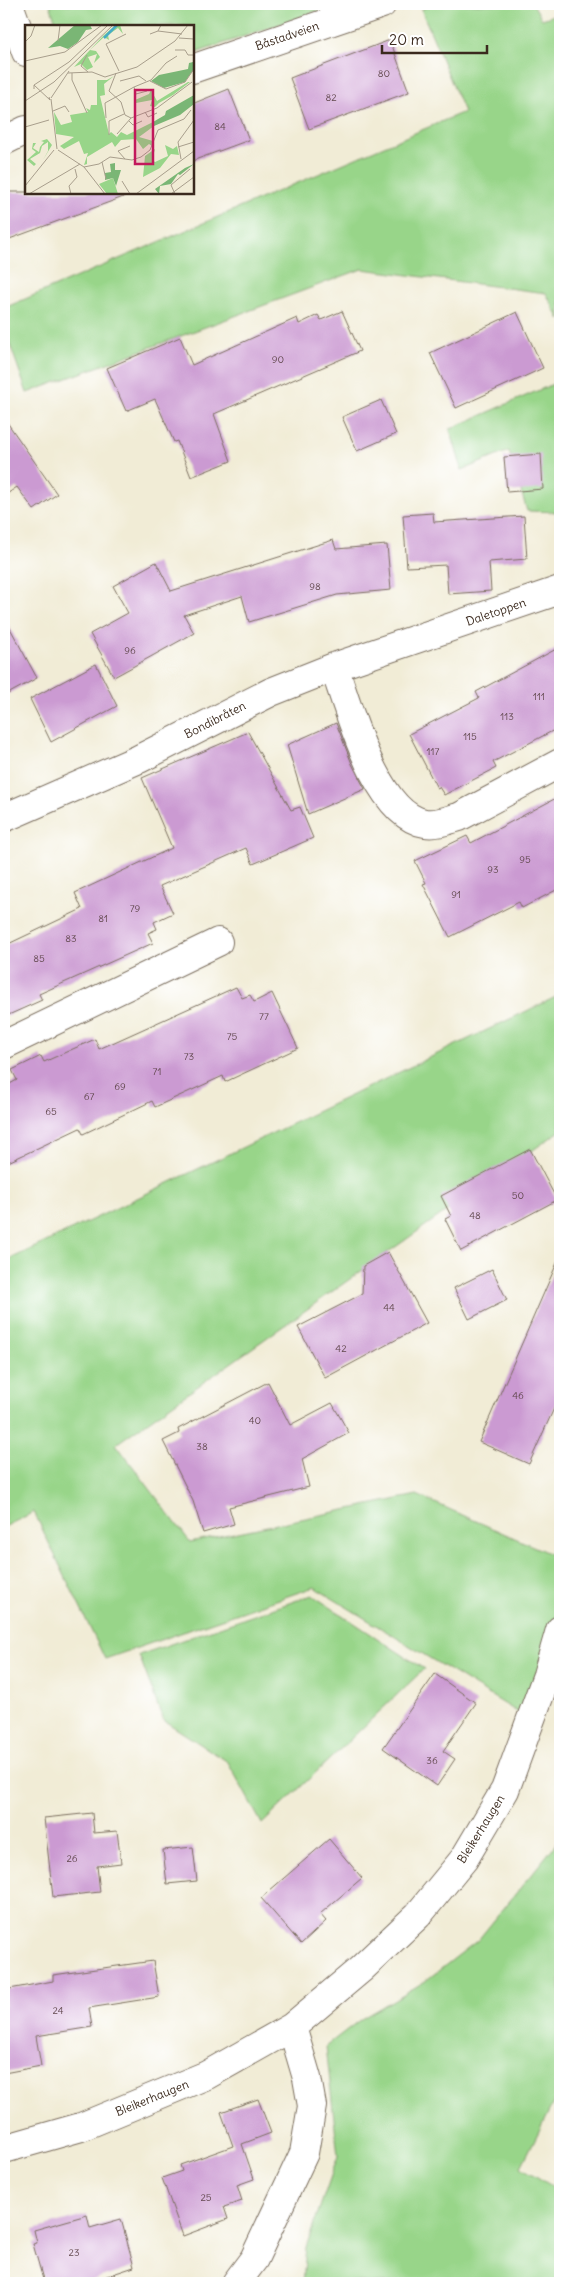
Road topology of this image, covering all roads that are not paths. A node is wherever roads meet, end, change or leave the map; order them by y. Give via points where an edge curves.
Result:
1 (9, 4) edge
2 (382, 4) edge
3 (25, 49) edge
4 (194, 68) edge
5 (25, 130) edge
6 (4, 141) edge
7 (560, 590) edge
8 (432, 635) joint
9 (334, 667) junction
10 (560, 763) edge
11 (4, 818) edge
12 (218, 942) dead end
13 (4, 1045) edge
14 (560, 1630) edge
15 (292, 2027) junction
16 (4, 2149) edge
17 (236, 2283) edge

1 - 3 street
2 - 4 street, Båstadveien
5 - 6 street
7 - 8 street, Daletoppen
8 - 9 street, Bondibråten
9 - 10 street via 366,756 380,785 400,811 412,819 426,824 459,817
9 - 11 street, Bondibråten via 271,692 139,759
12 - 13 street
14 - 15 street, Bleikerhaugen via 505,1790 464,1859 418,1915
15 - 16 street, Bleikerhaugen via 207,2075 81,2127
15 - 17 street via 308,2078 312,2106 304,2153 254,2259

